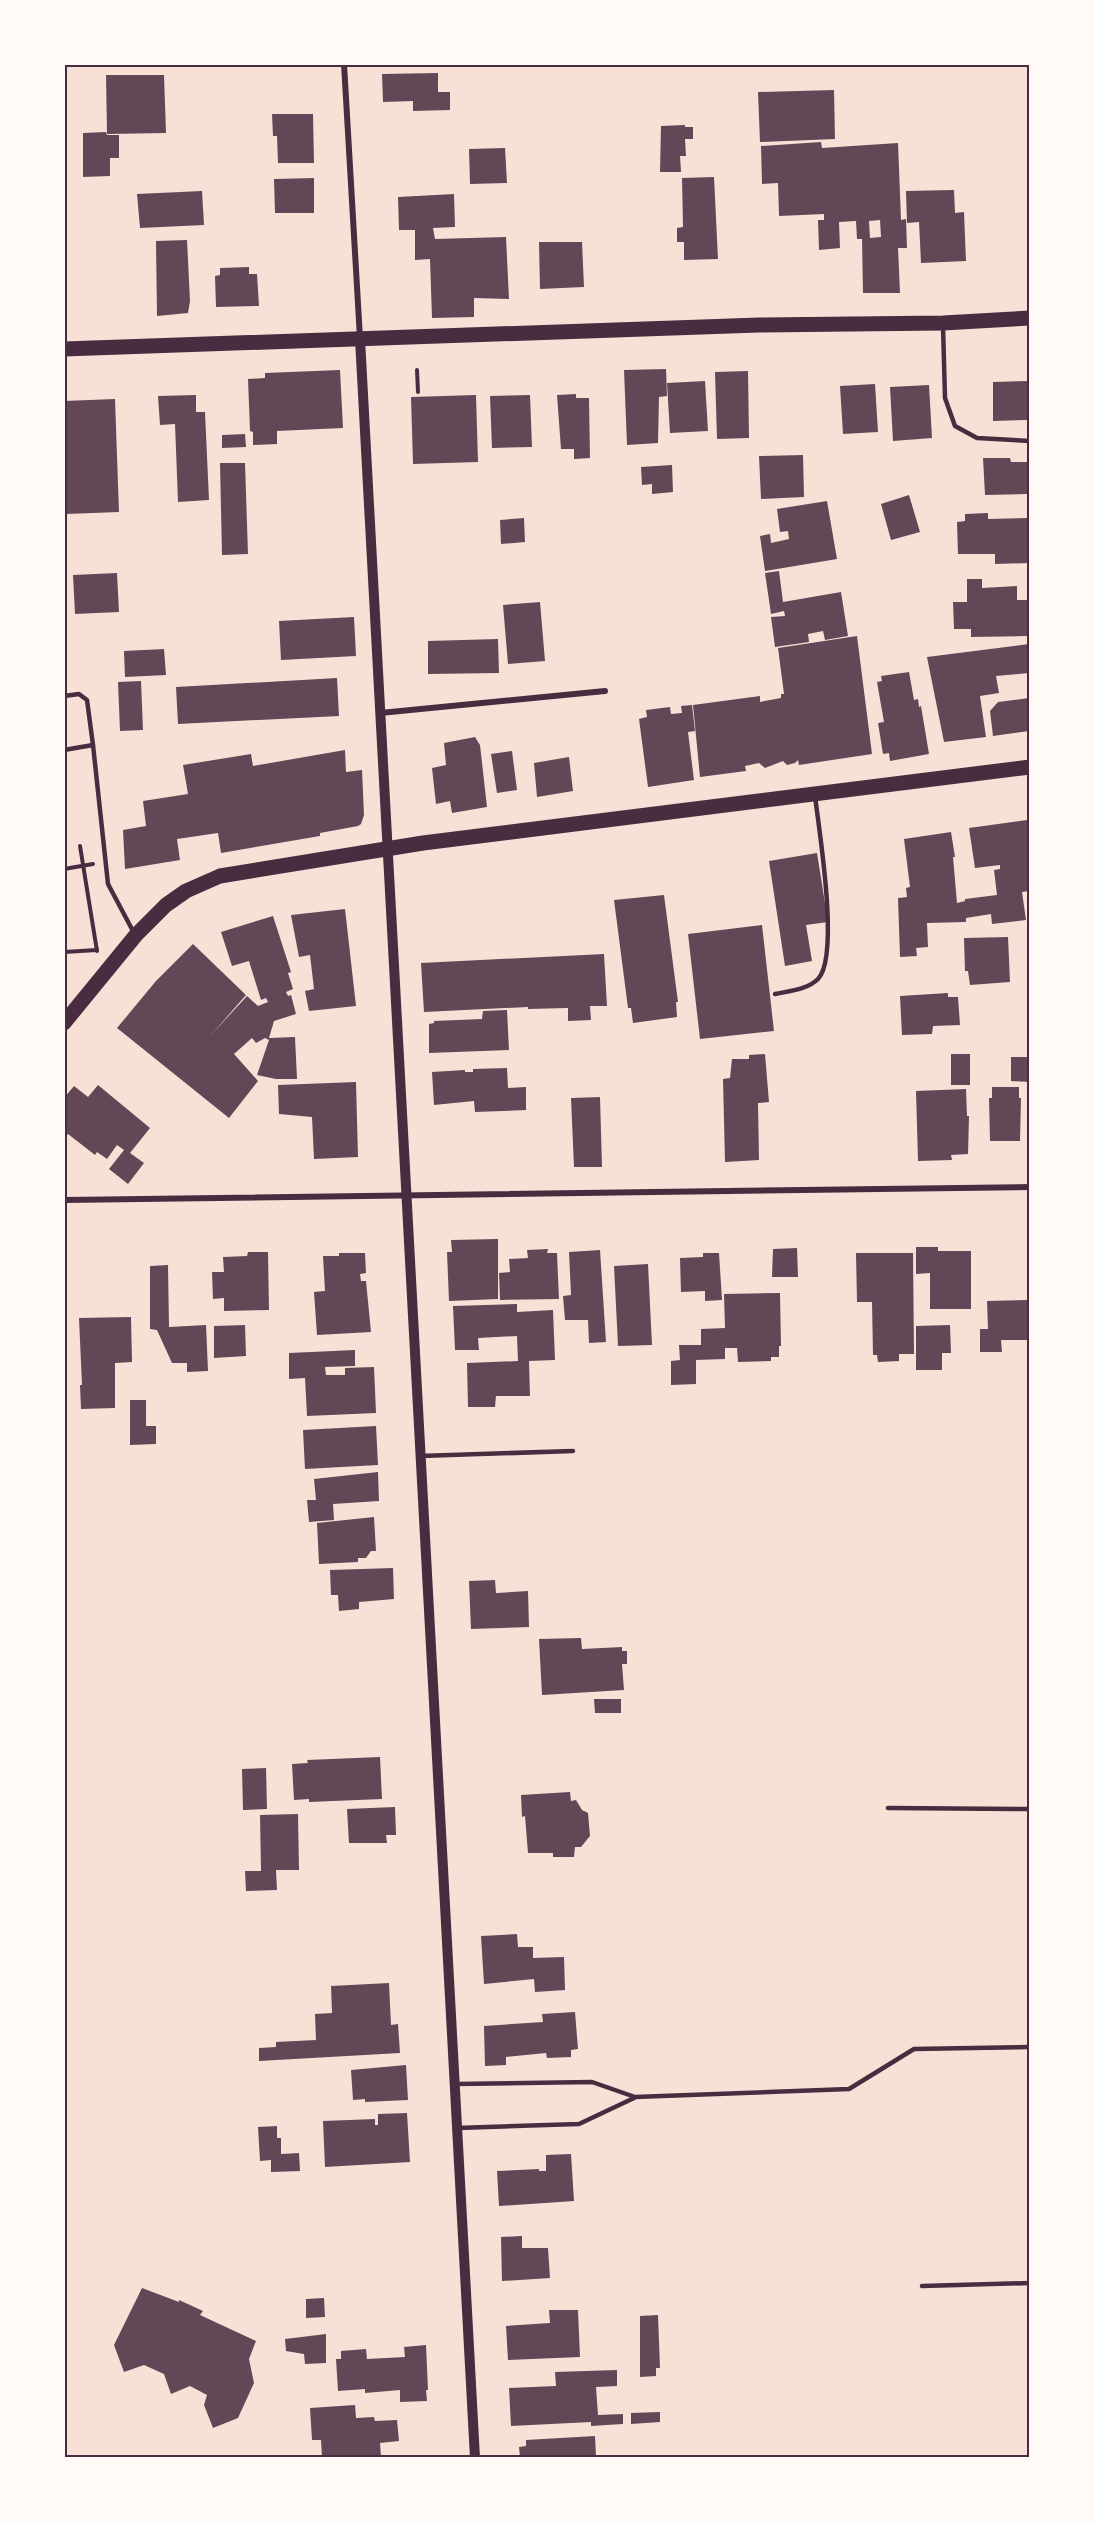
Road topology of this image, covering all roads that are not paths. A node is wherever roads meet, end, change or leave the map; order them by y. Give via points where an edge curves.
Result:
1 (344, 64) edge
2 (1029, 318) edge
3 (943, 323) junction
4 (360, 339) junction
5 (64, 349) edge
6 (1029, 441) edge
7 (605, 691) dead end
8 (64, 696) edge
9 (380, 713) junction
10 (93, 745) junction
11 (64, 750) edge
12 (1029, 767) edge
13 (814, 794) junction
14 (387, 848) junction
15 (136, 935) junction
16 (775, 994) dead end
17 (64, 1023) edge
18 (1029, 1187) edge
19 (406, 1195) junction
20 (64, 1200) edge
21 (573, 1451) dead end
22 (420, 1456) junction
23 (888, 1808) dead end
24 (1029, 1809) edge
25 (1029, 2047) edge
26 (455, 2084) junction
27 (635, 2097) junction
28 (457, 2128) junction
29 (1029, 2283) edge
30 (922, 2286) dead end
31 (475, 2457) edge

1 - 4 street
2 - 3 main road
3 - 4 main road via 759,325
3 - 6 lane via 945,398 955,426 977,438
4 - 5 main road
4 - 9 street
7 - 9 street
8 - 10 lane via 79,694 87,700
9 - 14 street
10 - 11 lane
10 - 15 lane via 108,884
12 - 13 main road
13 - 14 main road
13 - 16 lane via 828,924 825,964 819,978 808,987
14 - 15 main road via 220,876 166,905
14 - 19 street
15 - 17 main road
18 - 19 street
19 - 20 street
19 - 22 street
21 - 22 lane
22 - 26 street
23 - 24 lane
25 - 27 lane via 914,2049 849,2089
26 - 27 lane via 592,2082
26 - 28 street
27 - 28 lane via 579,2124
28 - 31 street
29 - 30 lane

